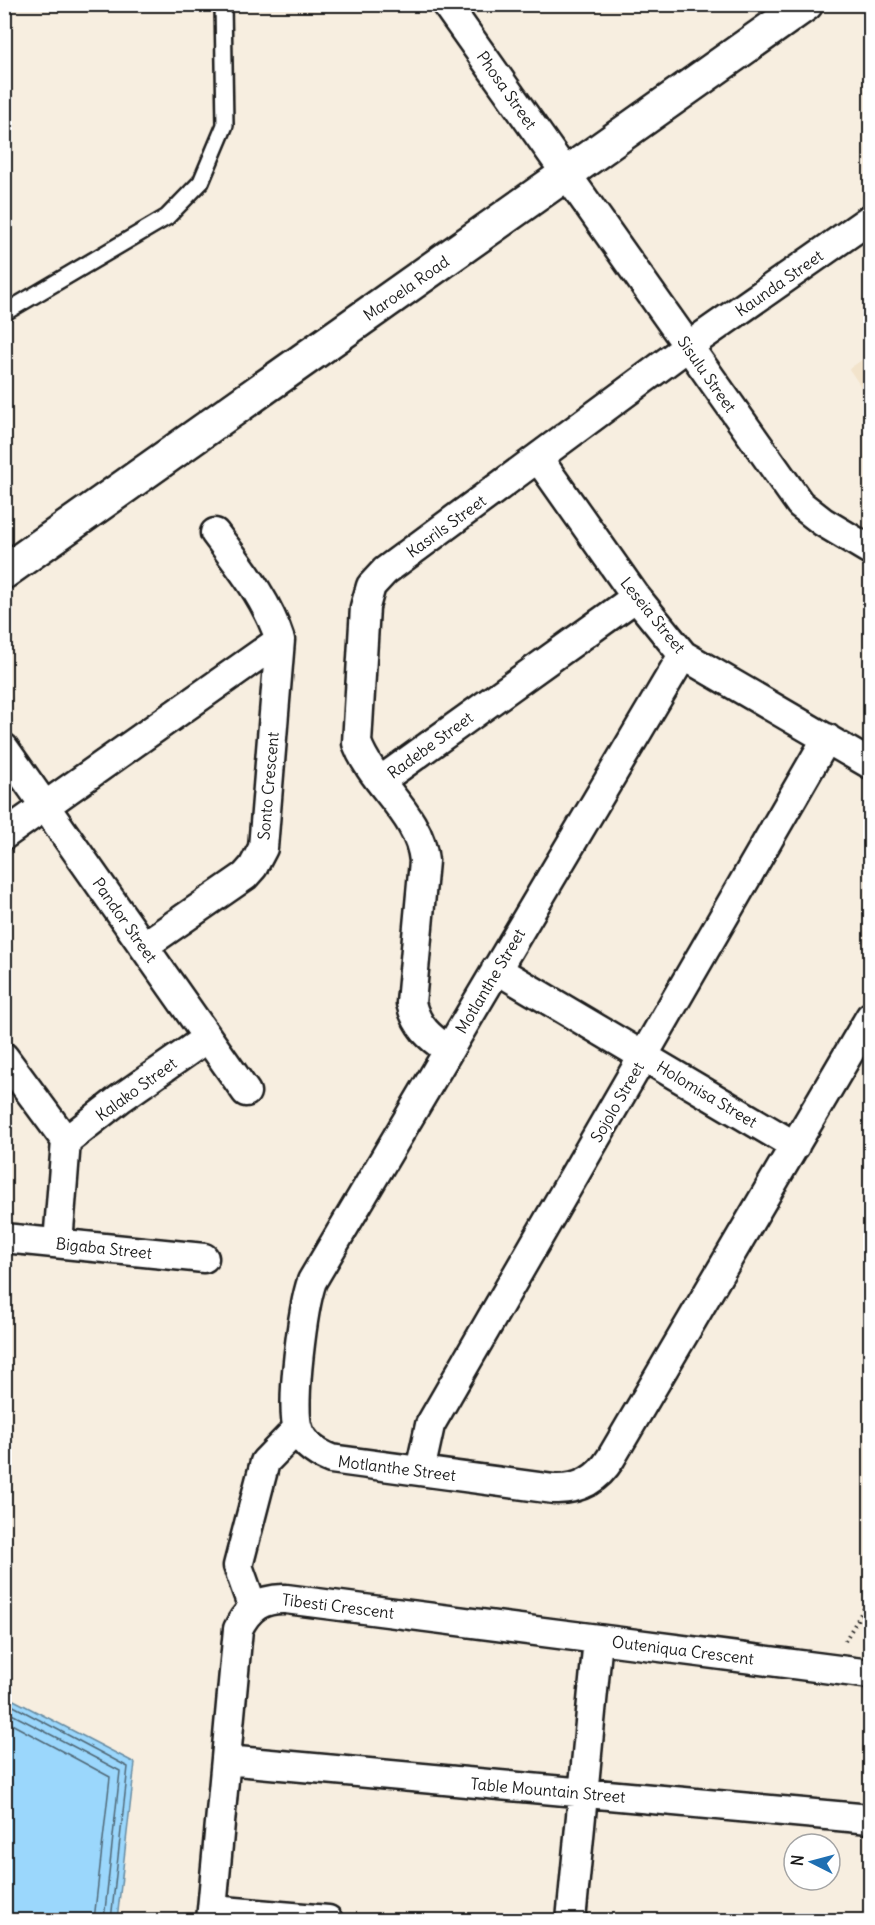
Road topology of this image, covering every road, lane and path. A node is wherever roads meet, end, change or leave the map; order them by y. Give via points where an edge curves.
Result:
1 (223, 4) edge
2 (446, 4) edge
3 (806, 4) edge
4 (566, 175) junction
5 (870, 219) edge
6 (4, 313) edge
7 (687, 347) junction
8 (538, 459) junction
9 (215, 533) dead end
10 (870, 550) edge
11 (4, 572) edge
12 (636, 597) junction
13 (280, 640) junction
14 (683, 655) junction
15 (827, 738) junction
16 (4, 748) edge
17 (870, 764) edge
18 (380, 781) junction
19 (46, 807) junction
20 (4, 835) edge
21 (144, 946) junction
22 (496, 969) junction
23 (870, 1017) edge
24 (207, 1038) junction
25 (448, 1050) junction
26 (643, 1056) junction
27 (4, 1057) edge
28 (246, 1092) dead end
29 (66, 1141) junction
30 (795, 1146) junction
31 (4, 1238) edge
32 (58, 1243) junction
33 (204, 1258) dead end
34 (298, 1428) junction
35 (420, 1471) junction
36 (870, 1598) edge
37 (253, 1608) junction
38 (598, 1639) junction
39 (834, 1669) junction
40 (870, 1674) edge
41 (226, 1760) junction
42 (583, 1793) junction
43 (870, 1819) edge
44 (212, 1915) edge
45 (328, 1920) edge
46 (571, 1920) edge

1 - 6 lane via 225,125 201,182 167,217
2 - 4 street, Phosa Street
3 - 4 street, Maroela Road
4 - 7 street, Sisulu Street
4 - 11 street, Maroela Road
5 - 7 street, Kaunda Street
7 - 8 street, Kasrils Street
7 - 10 street, Sisulu Street via 800,504
8 - 12 street, Leseia Street
8 - 18 street, Kasrils Street via 385,571 371,586 365,607 356,733 361,752
9 - 13 street, Sonto Crescent via 259,592
12 - 14 street, Leseia Street
12 - 18 street, Radebe Street
13 - 19 street
13 - 21 street, Sonto Crescent via 260,857 245,876
14 - 15 street, Leseia Street
14 - 22 street, Motlanthe Street
15 - 17 street, Leseia Street
15 - 26 street, Sojolo Street
16 - 19 street, Pandor Street
18 - 25 street, Radebe Street via 414,828 423,850 411,1003 414,1017 425,1034
19 - 20 street
19 - 21 street, Pandor Street
21 - 24 street, Pandor Street
22 - 25 street, Motlanthe Street
22 - 26 street, Holomisa Street
23 - 30 street, Motlanthe Street
24 - 28 street, Pandor Street
24 - 29 street, Kalako Street
25 - 34 street, Motlanthe Street via 312,1281 297,1392
26 - 30 street, Holomisa Street
26 - 35 street, Sojolo Street via 430,1425
27 - 29 street
29 - 32 street
30 - 35 street, Motlanthe Street via 608,1464 596,1477 565,1489
31 - 32 street, Bigaba Street
32 - 33 street, Bigaba Street
34 - 35 street, Motlanthe Street via 310,1448 331,1459
34 - 37 street via 265,1462 238,1566
36 - 39 path via 836,1655
37 - 38 street, Tibesti Crescent via 263,1601 286,1599
37 - 41 street via 238,1629
38 - 39 street, Outeniqua Crescent
38 - 42 street, Outeniqua Crescent
39 - 40 street, Outeniqua Crescent
41 - 42 street, Table Mountain Street
41 - 44 street
42 - 43 street, Table Mountain Street
42 - 46 street, Outeniqua Crescent
44 - 45 street

